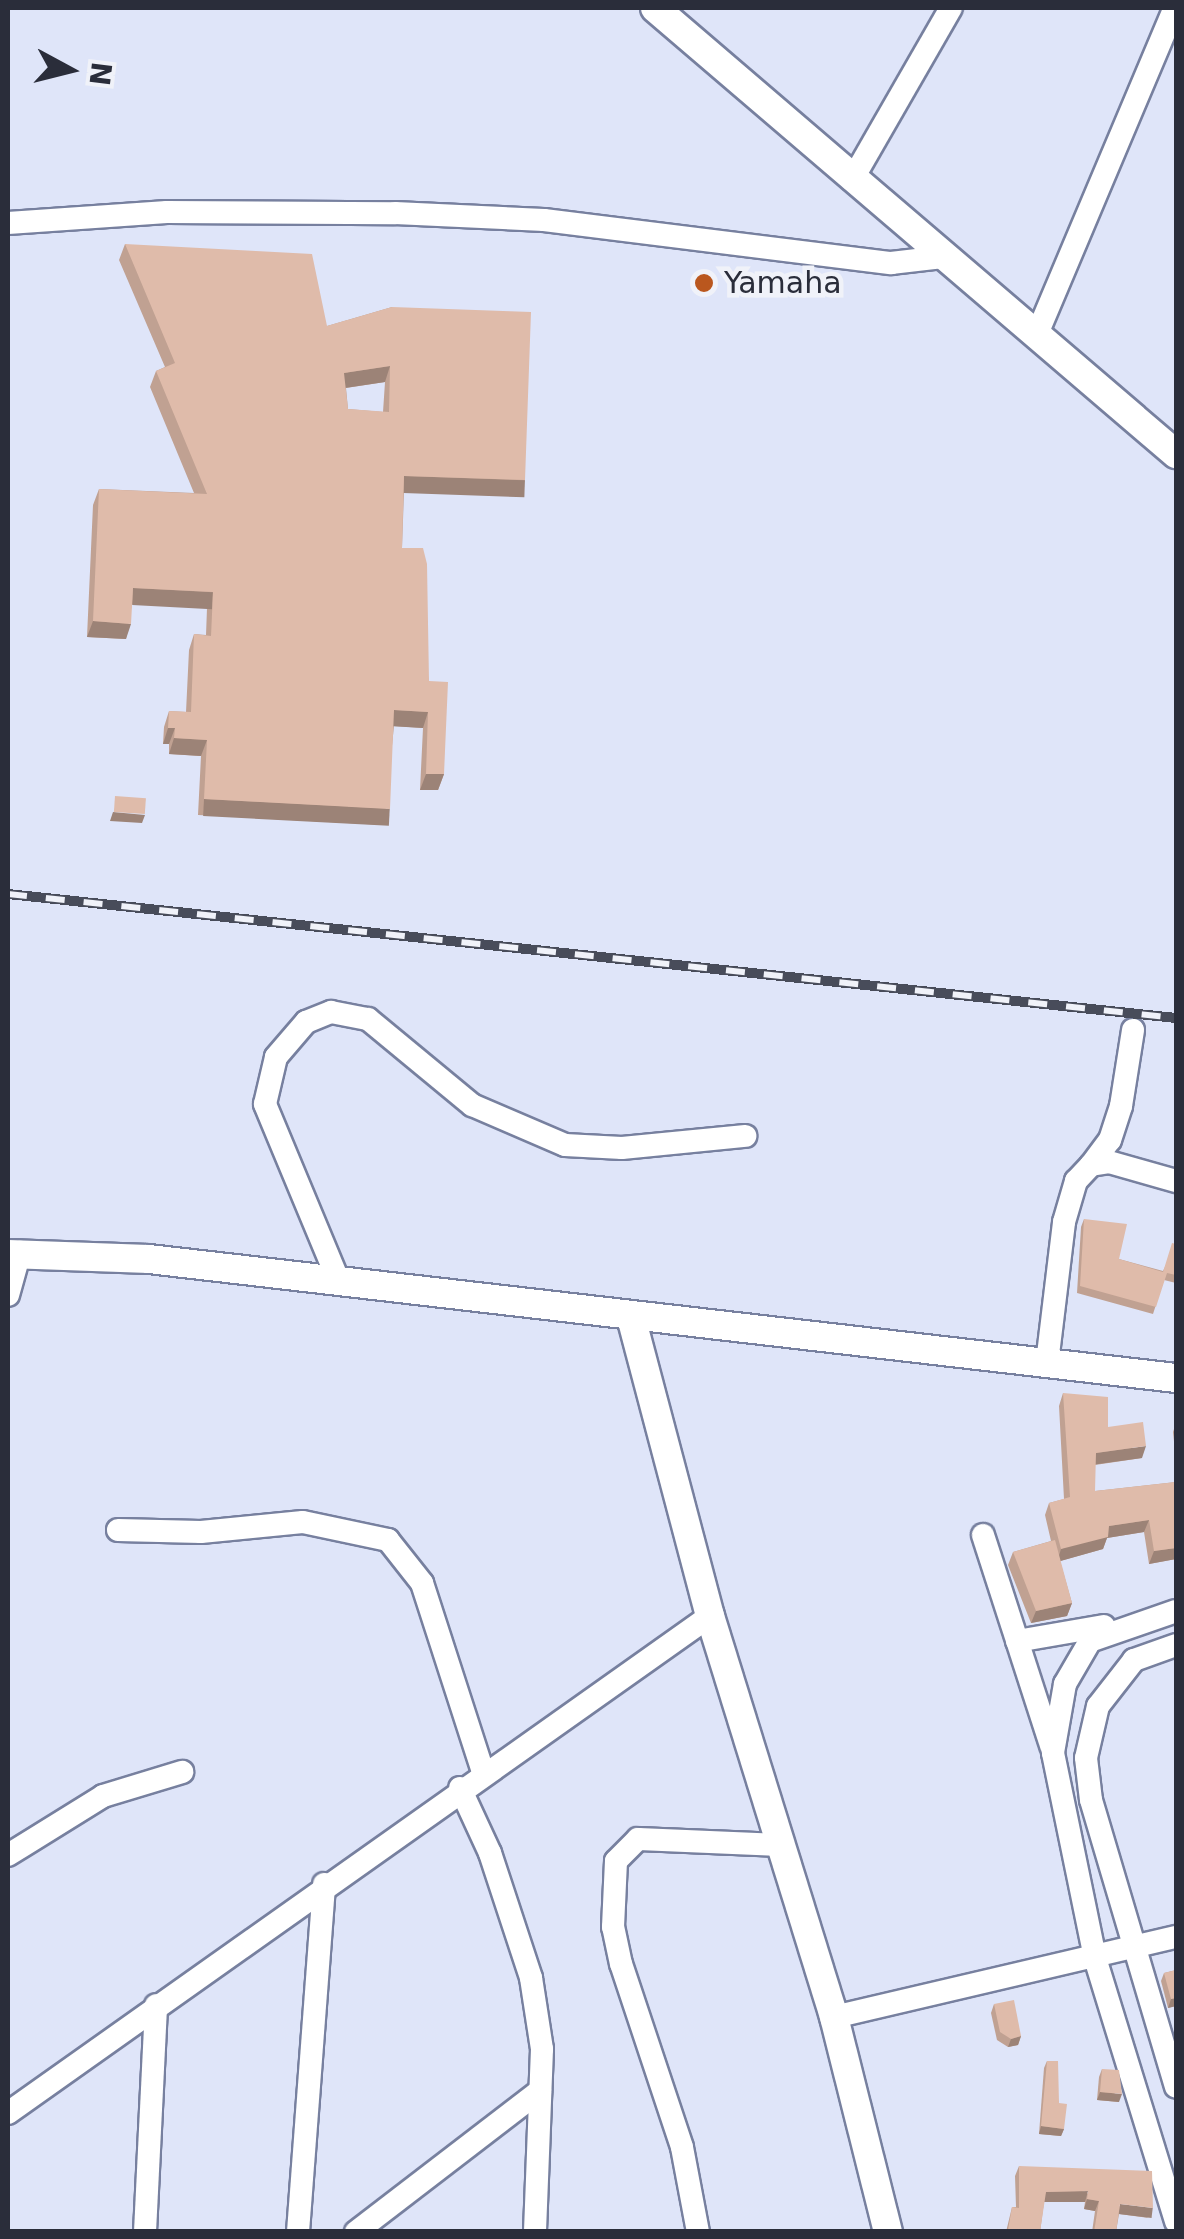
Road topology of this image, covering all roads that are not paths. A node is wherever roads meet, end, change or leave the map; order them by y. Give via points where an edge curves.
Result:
1 (655, 8) edge
2 (952, 8) edge
3 (1175, 8) edge
4 (852, 180) junction
5 (8, 223) edge
6 (943, 257) junction
7 (1036, 334) junction
8 (1176, 454) edge
9 (1133, 1030) dead end
10 (745, 1136) dead end
11 (1092, 1165) junction
12 (1176, 1181) edge
13 (14, 1253) edge
14 (339, 1282) junction
15 (8, 1295) edge
16 (631, 1317) junction
17 (1047, 1363) junction
18 (1176, 1378) edge
19 (118, 1530) dead end
20 (983, 1535) dead end
21 (1176, 1611) edge
22 (710, 1616) junction
23 (1132, 1622) junction
24 (1017, 1641) junction
25 (1176, 1645) edge
26 (1053, 1753) junction
27 (182, 1772) dead end
28 (483, 1772) junction
29 (460, 1788) junction
30 (780, 1845) junction
31 (8, 1855) edge
32 (324, 1884) junction
33 (1176, 1938) edge
34 (1135, 1948) junction
35 (1095, 1958) junction
36 (156, 2005) junction
37 (834, 2017) junction
38 (1176, 2087) edge
39 (540, 2091) junction
40 (8, 2113) edge
41 (1176, 2222) edge
42 (880, 2228) edge
43 (145, 2232) edge
44 (298, 2232) edge
45 (356, 2232) edge
46 (535, 2232) edge
47 (698, 2232) edge

1 - 4 street
2 - 4 street
3 - 7 street
4 - 6 street
5 - 6 street via 167,212 395,213 544,220 874,261
6 - 7 street
7 - 8 street
9 - 11 street via 1121,1106 1110,1140
10 - 14 street via 622,1148 565,1146 472,1105 368,1019 332,1012 306,1022 276,1057 264,1104
11 - 12 street via 1127,1166
11 - 17 street via 1076,1181 1064,1222
13 - 14 street via 84,1252
13 - 15 street
14 - 16 street
16 - 17 street
16 - 22 street
17 - 18 street
19 - 28 street via 201,1532 304,1522 388,1540 422,1583
20 - 24 street
21 - 23 street
22 - 28 street
22 - 30 street
23 - 24 street
23 - 26 street via 1090,1641 1065,1684
24 - 26 street
25 - 34 street via 1134,1660 1098,1706 1086,1758 1091,1800
26 - 35 street
27 - 31 street via 103,1796
28 - 29 street
29 - 32 street
29 - 39 street via 490,1853 531,1978 542,2049
30 - 37 street
30 - 47 street via 638,1839 616,1861 613,1927 621,1964 682,2147
32 - 36 street
32 - 44 street
33 - 34 street
34 - 35 street
34 - 38 street
35 - 37 street
35 - 41 street
36 - 40 street
36 - 43 street
37 - 42 street
39 - 45 street
39 - 46 street

